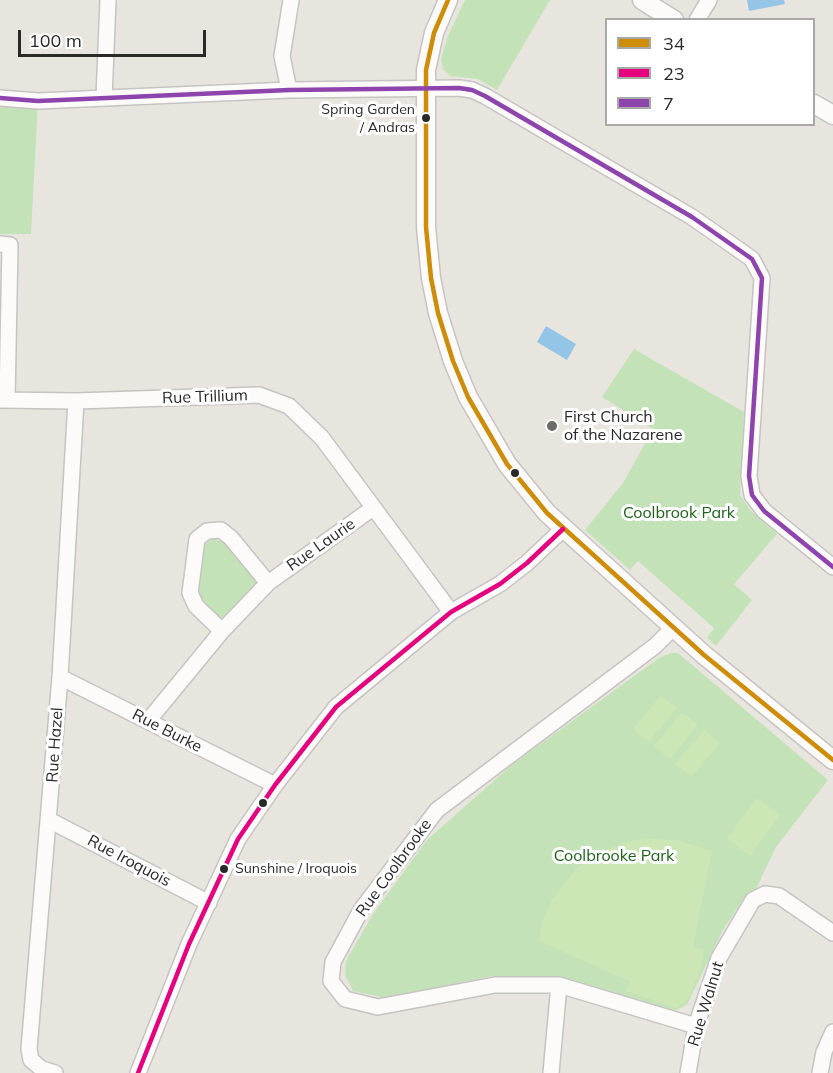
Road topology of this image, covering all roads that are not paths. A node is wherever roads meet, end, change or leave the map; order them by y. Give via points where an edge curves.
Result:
1 (108, 0) edge
2 (291, 0) edge
3 (448, 0) edge
4 (642, 0) edge
5 (709, 0) edge
6 (671, 18) edge
7 (698, 18) edge
8 (425, 89) junction
9 (289, 90) junction
10 (0, 98) edge
11 (104, 98) junction
12 (815, 105) edge
13 (833, 115) edge
14 (0, 244) edge
15 (3, 400) edge
16 (76, 401) junction
17 (373, 508) junction
18 (563, 529) junction
19 (833, 567) edge
20 (268, 583) junction
21 (451, 612) junction
22 (674, 628) junction
23 (222, 631) junction
24 (60, 677) junction
25 (148, 721) junction
26 (833, 760) edge
27 (275, 785) junction
28 (49, 820) junction
29 (209, 903) junction
30 (833, 933) edge
31 (559, 985) junction
32 (696, 1026) junction
33 (833, 1032) edge
34 (55, 1073) edge
35 (138, 1073) edge
36 (550, 1073) edge
37 (688, 1073) edge
38 (820, 1073) edge

1 - 11 street
2 - 9 street via 282,56
3 - 8 street via 431,41
4 - 6 street
5 - 7 street
8 - 9 street
8 - 18 street via 427,238 434,296 445,338 461,383 488,435 518,479
8 - 19 street via 465,88 485,96 692,217 752,260 762,278 749,465 752,495 764,511
9 - 11 street
10 - 11 street
12 - 13 street
14 - 15 street via 10,244
15 - 16 street, Rue Trillium
16 - 17 street, Rue Trillium via 259,395 289,406 306,421
16 - 24 street, Rue Hazel
17 - 20 street, Rue Laurie
17 - 21 street, Rue Trillium
18 - 21 street via 500,584
18 - 22 street
20 - 23 street, Rue Laurie
20 - 23 street via 221,530 207,531 197,539 190,593 196,606
21 - 27 street via 336,707
22 - 26 street
22 - 31 street, Rue Coolbrooke via 437,810 361,910 333,962 331,981 345,999 378,1007 495,985
23 - 25 street, Rue Laurie
24 - 25 street, Rue Burke
24 - 28 street, Rue Hazel
25 - 27 street, Rue Burke
27 - 29 street via 238,838
28 - 29 street, Rue Iroquois
28 - 34 street, Rue Hazel via 29,1049 31,1060
29 - 35 street
30 - 32 street, Rue Walnut via 779,896 765,894 753,900 719,958
31 - 32 street, Rue Coolbrooke
31 - 36 street
32 - 37 street, Rue Walnut
33 - 38 street

